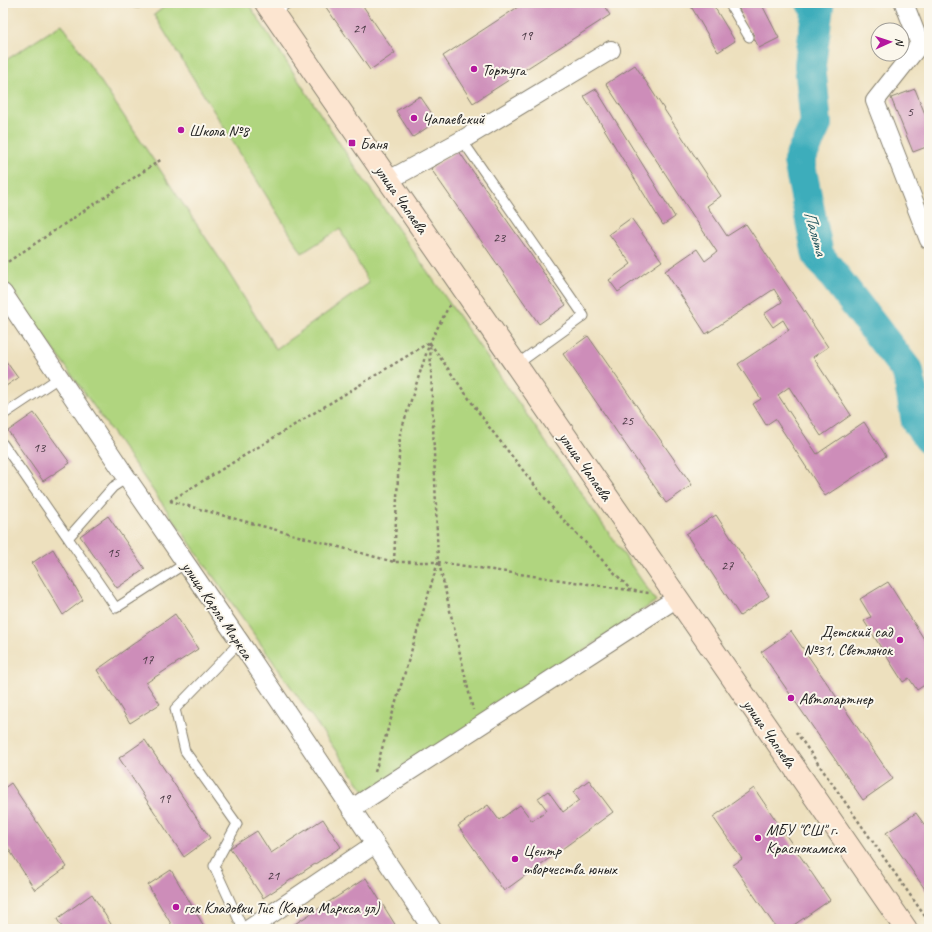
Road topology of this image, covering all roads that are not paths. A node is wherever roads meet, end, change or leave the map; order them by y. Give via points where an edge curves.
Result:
1 (730, 3) edge
2 (904, 3) edge
3 (276, 6) edge
4 (749, 37) dead end
5 (925, 43) edge
6 (611, 50) dead end
7 (462, 140) junction
8 (389, 180) junction
9 (929, 240) edge
10 (3, 293) edge
11 (516, 365) junction
12 (60, 377) junction
13 (3, 415) edge
14 (3, 444) edge
15 (127, 478) junction
16 (68, 538) junction
17 (186, 563) junction
18 (677, 598) junction
19 (240, 642) junction
20 (351, 809) junction
21 (375, 844) junction
22 (243, 929) edge
23 (249, 929) edge
24 (432, 929) edge
25 (906, 929) edge

1 - 4 lane
2 - 5 street
3 - 8 street, улица Чапаева
5 - 9 street via 875,101
6 - 7 street
7 - 8 street
7 - 11 lane via 584,316
8 - 11 street, улица Чапаева
10 - 12 street, улица Карла Маркса
11 - 18 street, улица Чапаева
12 - 13 lane
12 - 15 street, улица Карла Маркса
14 - 16 lane
15 - 16 lane via 113,487
15 - 17 street, улица Карла Маркса
16 - 17 lane via 116,608
17 - 19 street, улица Карла Маркса
18 - 20 street
18 - 25 street, улица Чапаева
19 - 20 street, улица Карла Маркса
19 - 22 lane via 174,709 186,751 237,824 214,866
20 - 21 street, улица Карла Маркса
21 - 23 street
21 - 24 street, улица Карла Маркса

